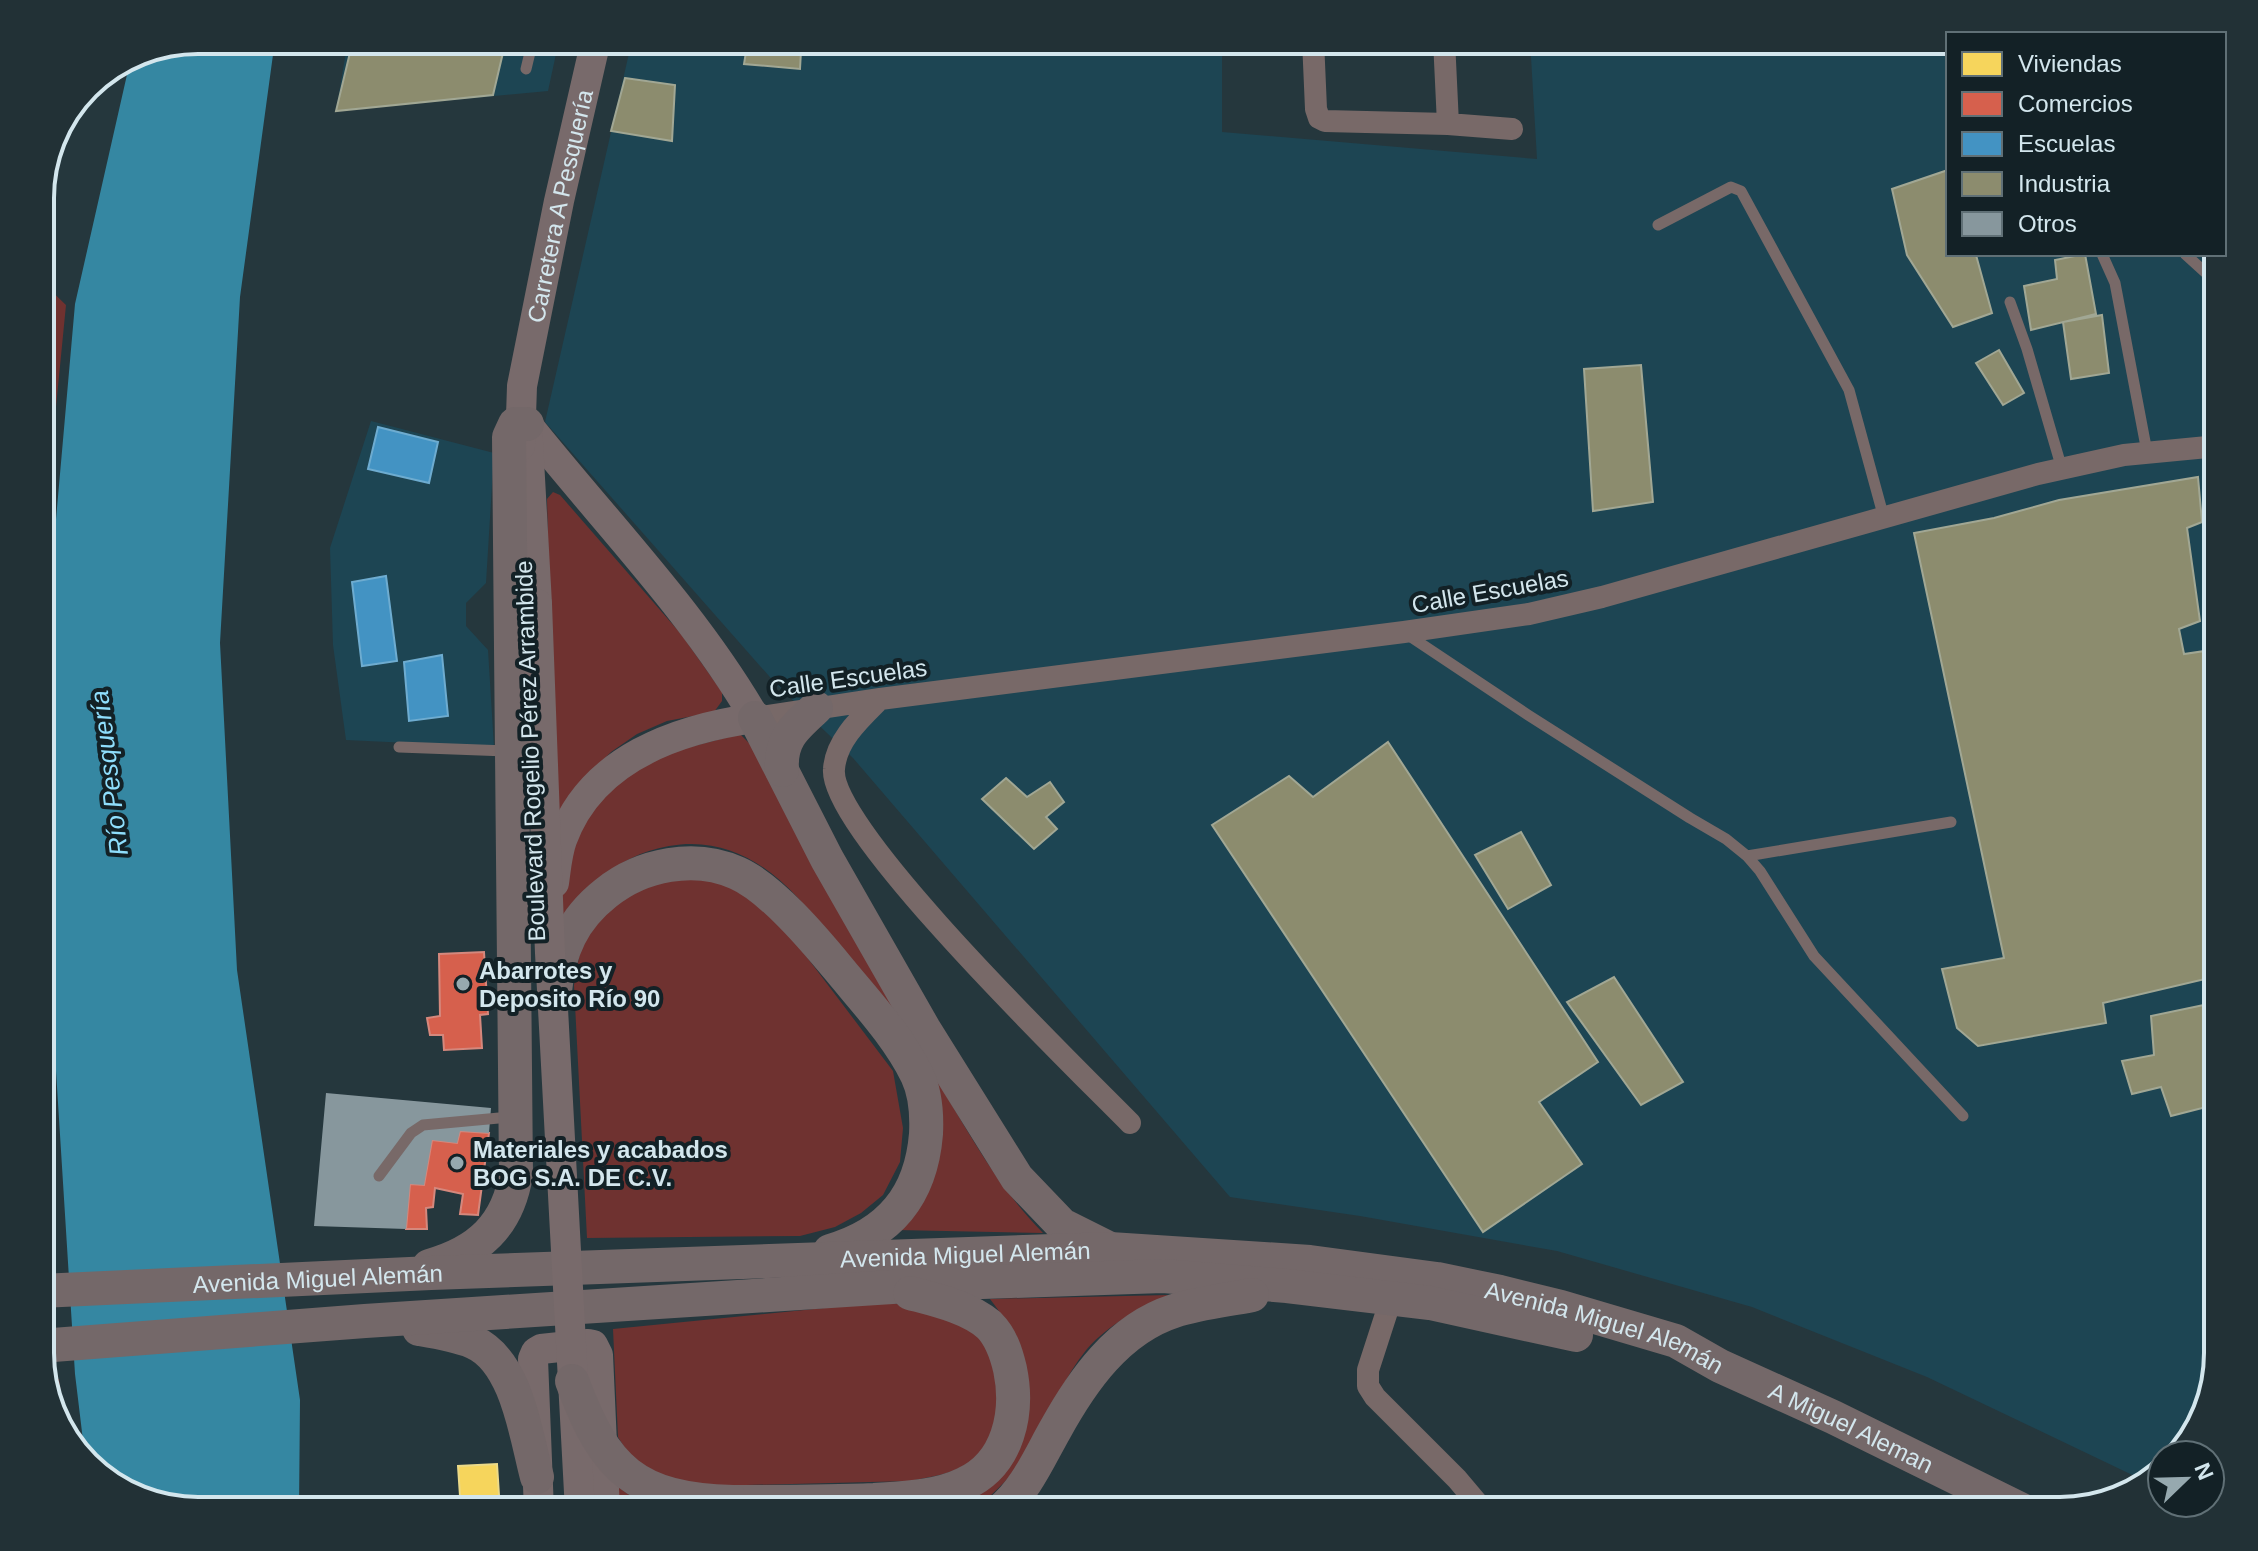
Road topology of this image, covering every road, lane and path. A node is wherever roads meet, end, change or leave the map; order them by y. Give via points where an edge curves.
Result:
1 (530, 54) edge
2 (593, 54) edge
3 (1314, 54) edge
4 (1445, 54) edge
5 (526, 69) dead end
6 (1448, 124) junction
7 (1512, 129) dead end
8 (1658, 225) dead end
9 (2103, 256) edge
10 (2187, 256) edge
11 (2204, 271) edge
12 (2010, 302) dead end
13 (523, 423) junction
14 (2204, 447) edge
15 (2147, 452) junction
16 (2062, 469) junction
17 (1884, 518) junction
18 (531, 604) junction
19 (1404, 632) junction
20 (880, 699) junction
21 (816, 708) junction
22 (755, 718) junction
23 (399, 747) dead end
24 (511, 751) junction
25 (782, 770) junction
26 (1951, 822) dead end
27 (1747, 856) junction
28 (548, 909) junction
29 (553, 1014) junction
30 (515, 1116) junction
31 (1963, 1116) dead end
32 (1130, 1123) dead end
33 (379, 1176) dead end
34 (1110, 1249) junction
35 (799, 1261) junction
36 (566, 1269) junction
37 (405, 1274) junction
38 (1287, 1286) junction
39 (890, 1288) junction
40 (54, 1290) edge
41 (1391, 1299) junction
42 (568, 1308) junction
43 (1557, 1318) junction
44 (368, 1321) junction
45 (54, 1345) edge
46 (1720, 1366) joint
47 (572, 1381) junction
48 (537, 1477) junction
49 (538, 1497) edge
50 (564, 1497) edge
51 (579, 1497) edge
52 (604, 1497) edge
53 (683, 1497) edge
54 (897, 1497) edge
55 (1013, 1497) edge
56 (1472, 1497) edge
57 (1996, 1497) edge

1 - 5 lane
2 - 13 main road, Carretera A Pesquería via 526,374
3 - 6 street via 1319,118
4 - 6 street
6 - 7 street
8 - 17 lane via 1731,187 1741,191 1849,390
9 - 15 lane via 2115,283
10 - 11 lane
12 - 16 lane
13 - 18 main road, Boulevard Rogelio Pérez Arrambide
13 - 22 main road via 712,651
13 - 24 main road via 513,427 509,437
14 - 15 street, Calle Escuelas
15 - 16 street, Calle Escuelas
16 - 17 street, Calle Escuelas
17 - 19 street, Calle Escuelas via 1602,597 1529,614
18 - 28 main road, Boulevard Rogelio Pérez Arrambide, bridge
18 - 50 main road, Boulevard Rogelio Pérez Arrambide via 533,886
19 - 20 street, Calle Escuelas
19 - 27 lane
20 - 21 street, Calle Escuelas
20 - 32 street via 844,739 833,769 851,818 954,943
21 - 22 street, Calle Escuelas
21 - 25 main road via 788,737
22 - 25 main road
22 - 28 main road, bridge via 670,738 618,766 580,806 560,844
23 - 24 lane
24 - 30 main road
25 - 34 main road via 924,1029 1017,1178 1062,1225
26 - 27 lane
27 - 31 lane via 1814,956
28 - 29 main road, Boulevard Rogelio Pérez Arrambide, bridge
29 - 35 main road, bridge via 560,956 594,902 634,876 669,865 696,862 736,872 755,882 816,942 867,1003 917,1076 927,1112 916,1185 896,1213 868,1237
29 - 36 main road, Boulevard Rogelio Pérez Arrambide, bridge
30 - 33 lane via 423,1125
30 - 37 main road via 512,1197 491,1233 461,1254
34 - 35 main road, Avenida Miguel Alemán
34 - 43 main road, Avenida Miguel Alemán via 1371,1268 1437,1279
35 - 36 main road, Avenida Miguel Alemán
36 - 37 main road, Avenida Miguel Alemán
36 - 42 main road, Boulevard Rogelio Pérez Arrambide, bridge
37 - 40 main road, Avenida Miguel Alemán
38 - 39 main road, Avenida Miguel Alemán via 1163,1276
38 - 41 main road, Avenida Miguel Alemán
38 - 55 main road via 1173,1311 1125,1336 1079,1391
39 - 42 main road, Avenida Miguel Alemán
39 - 54 main road, bridge via 961,1309 990,1326 1006,1351 1015,1391 1009,1433 985,1470 967,1484
41 - 43 main road, Avenida Miguel Alemán
41 - 56 street via 1368,1370 1368,1386
42 - 44 main road, Avenida Miguel Alemán
42 - 47 main road, Boulevard Rogelio Pérez Arrambide, bridge
43 - 46 main road, Avenida Miguel Alemán via 1670,1360
44 - 45 main road, Avenida Miguel Alemán
44 - 48 main road via 455,1336 494,1357 512,1389
46 - 57 main road, A Miguel Aleman
47 - 51 main road, Boulevard Rogelio Pérez Arrambide, bridge
47 - 53 main road, bridge via 599,1443 621,1470 657,1491
48 - 49 main road
48 - 52 main road via 536,1352 593,1345 598,1355

